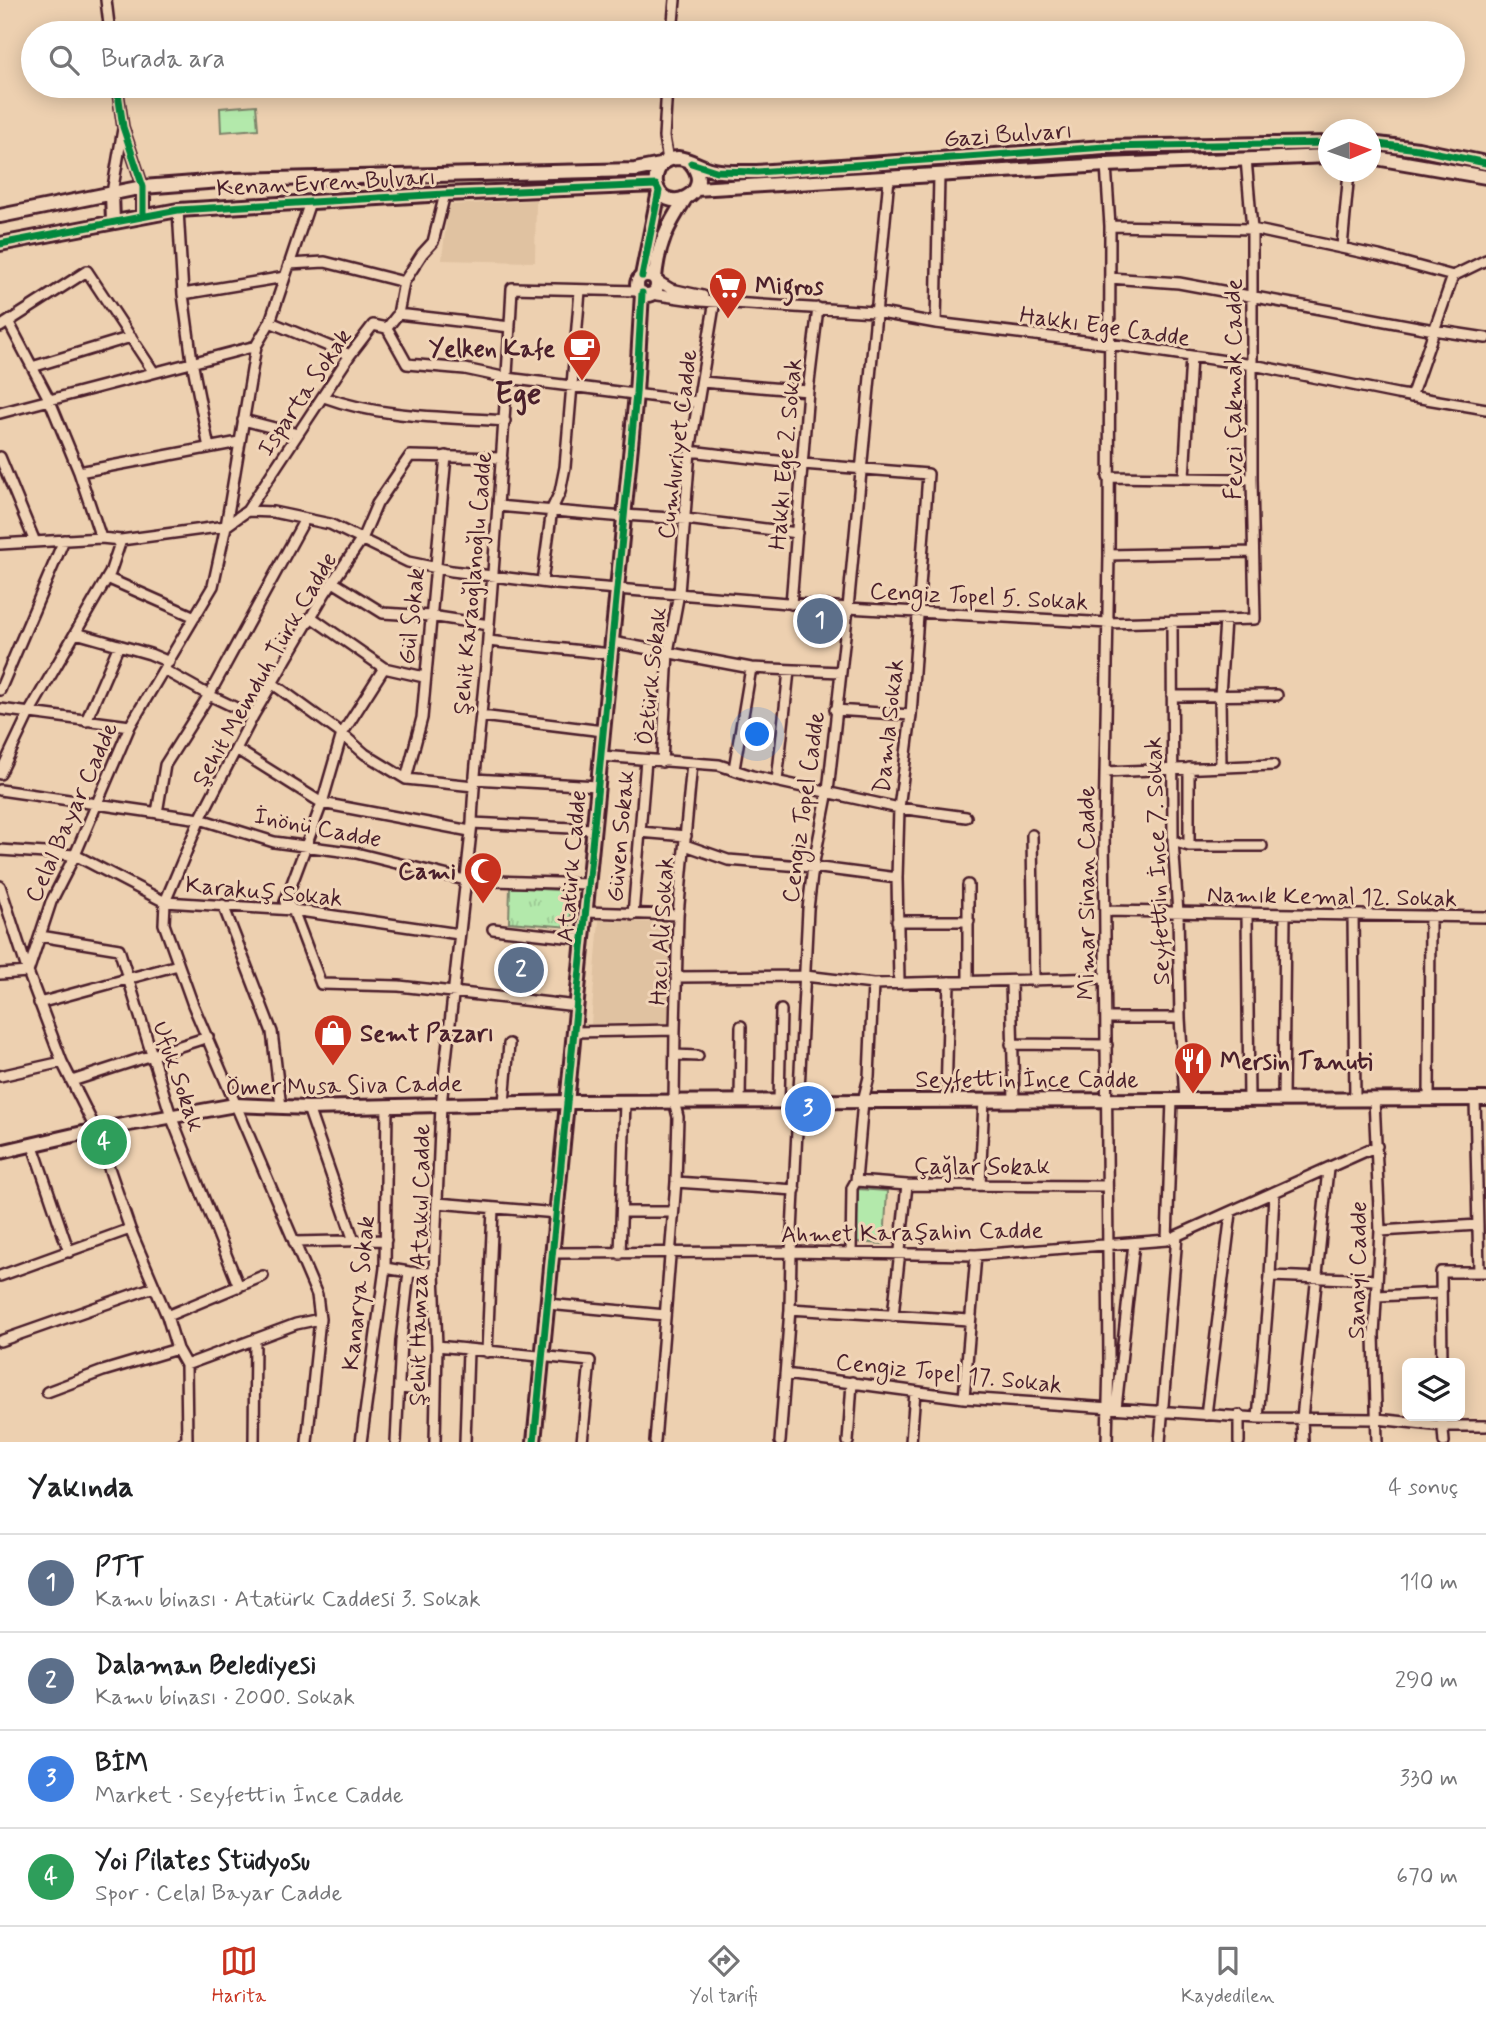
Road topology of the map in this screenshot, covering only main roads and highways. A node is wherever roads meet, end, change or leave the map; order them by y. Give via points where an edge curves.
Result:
1 (1318, 142) edge
2 (1381, 144) edge
3 (1318, 156) edge
4 (1381, 160) edge
5 (664, 163) junction
6 (691, 163) junction
7 (1486, 163) edge
8 (1486, 177) edge
9 (143, 187) junction
10 (658, 188) junction
11 (696, 189) junction
12 (112, 193) junction
13 (685, 199) junction
14 (0, 216) edge
15 (143, 216) junction
16 (113, 222) junction
17 (0, 244) edge
18 (651, 278) junction
19 (1481, 1099) edge
20 (568, 1102) junction
21 (0, 1152) edge
22 (534, 1442) edge

1 - 6 main road, Gazi Bulvarı via 1105,147 757,172 716,171
2 - 7 main road
3 - 11 main road, Gazi Bulvarı
4 - 8 main road
5 - 6 main road via 680,158
5 - 9 main road, Kenan Evren Bulvarı via 635,170 233,180
5 - 10 main road via 656,178
6 - 11 main road via 698,175
9 - 12 main road, Kenan Evren Bulvarı
9 - 15 main road
10 - 13 main road via 671,200
10 - 15 main road, Kenan Evren Bulvarı via 445,194
10 - 18 main road
11 - 13 main road
12 - 14 main road, Kenan Evren Bulvarı
12 - 16 main road
13 - 18 main road via 666,228
15 - 16 main road, Kenan Evren Bulvarı
16 - 17 main road, Kenan Evren Bulvarı
18 - 20 main road, Atatürk Cadde via 637,285 644,292 636,394
19 - 20 main road, Seyfettin İnce Cadde
20 - 21 main road, Ömer Musa Siva Cadde via 308,1108 235,1105
20 - 22 main road, Atatürk Cadde

